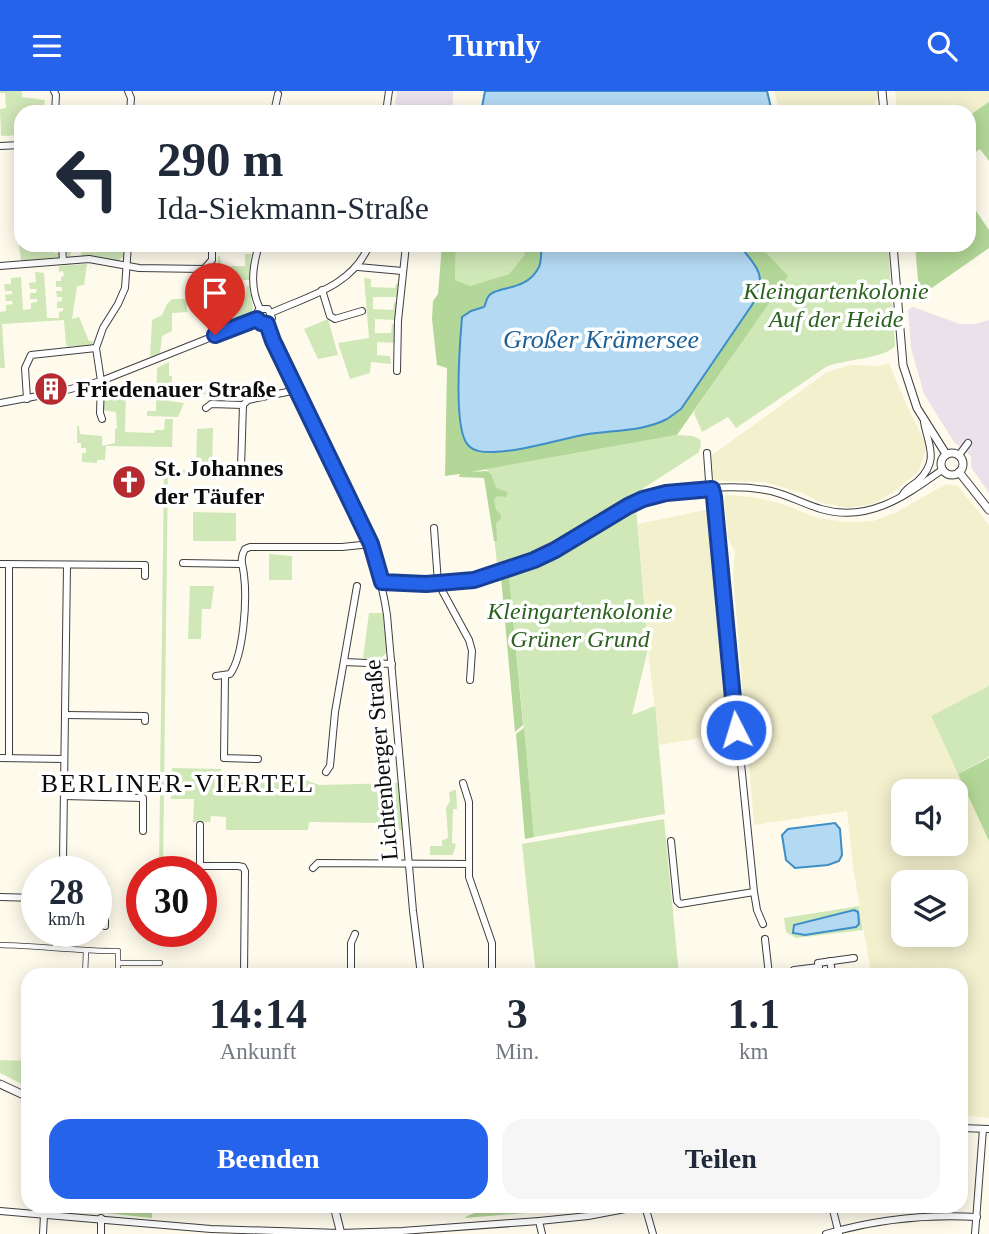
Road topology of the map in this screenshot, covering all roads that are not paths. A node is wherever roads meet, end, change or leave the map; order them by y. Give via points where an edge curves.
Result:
1 (278, 94) dead end
2 (276, 105) edge
3 (62, 252) edge
4 (128, 252) edge
5 (212, 252) edge
6 (258, 252) edge
7 (366, 252) edge
8 (405, 252) edge
9 (894, 252) edge
10 (63, 261) junction
11 (0, 266) edge
12 (128, 267) junction
13 (358, 267) junction
14 (402, 271) junction
15 (322, 290) junction
16 (260, 310) junction
17 (362, 311) dead end
18 (271, 313) junction
19 (257, 319) junction
20 (267, 324) junction
21 (96, 348) junction
22 (397, 371) dead end
23 (101, 381) junction
24 (297, 390) junction
25 (27, 399) junction
26 (0, 403) edge
27 (243, 404) junction
28 (206, 408) dead end
29 (102, 419) dead end
30 (924, 419) junction
31 (968, 443) dead end
32 (707, 453) dead end
33 (946, 454) junction
34 (959, 455) junction
35 (254, 468) dead end
36 (942, 470) junction
37 (959, 473) junction
38 (712, 489) junction
39 (901, 498) junction
40 (989, 510) edge
41 (434, 528) dead end
42 (371, 544) junction
43 (183, 563) dead end
44 (0, 564) edge
45 (9, 564) junction
46 (241, 564) junction
47 (67, 565) junction
48 (145, 576) dead end
49 (382, 582) junction
50 (438, 583) junction
51 (357, 586) dead end
52 (344, 662) junction
53 (391, 664) junction
54 (216, 676) dead end
55 (225, 676) junction
56 (470, 680) dead end
57 (65, 715) junction
58 (145, 722) dead end
59 (0, 758) edge
60 (9, 758) junction
61 (64, 759) junction
62 (258, 759) dead end
63 (326, 772) dead end
64 (463, 782) dead end
65 (64, 796) junction
66 (200, 825) dead end
67 (143, 831) dead end
68 (671, 841) dead end
69 (63, 856) edge
70 (409, 863) junction
71 (469, 865) junction
72 (313, 868) dead end
73 (754, 891) junction
74 (0, 897) edge
75 (21, 898) edge
76 (763, 924) dead end
77 (355, 934) dead end
78 (765, 939) dead end
79 (0, 945) edge
80 (21, 945) edge
81 (58, 947) edge
82 (86, 951) junction
83 (854, 958) dead end
84 (830, 961) junction
85 (118, 963) junction
86 (160, 963) dead end
87 (85, 968) edge
88 (118, 968) edge
89 (244, 968) edge
90 (351, 968) edge
91 (420, 968) edge
92 (492, 968) edge
93 (768, 968) edge
94 (819, 968) edge
95 (831, 968) edge
96 (0, 1084) edge
97 (21, 1094) edge
98 (968, 1128) edge
99 (986, 1129) edge
100 (0, 1211) edge
101 (21, 1213) edge
102 (22, 1213) edge
103 (336, 1213) edge
104 (604, 1213) edge
105 (646, 1213) edge
106 (834, 1213) edge
107 (44, 1215) junction
108 (977, 1217) junction
109 (101, 1219) junction
110 (539, 1221) junction
111 (233, 1232) edge
112 (425, 1232) edge
113 (839, 1232) edge
114 (293, 1233) edge
115 (341, 1233) edge
116 (43, 1234) edge
117 (101, 1234) edge
118 (542, 1234) edge
119 (653, 1234) edge
120 (826, 1234) edge
121 (975, 1234) edge

1 - 2 street
3 - 10 street
4 - 12 street
5 - 12 street via 212,260 204,268
6 - 16 street via 252,283
7 - 13 street
8 - 14 street
9 - 30 street via 901,355 910,392
10 - 11 street
10 - 12 street via 89,259
12 - 21 street via 122,297
13 - 14 street
13 - 15 street
14 - 22 street
15 - 17 street via 335,319
15 - 18 street
16 - 18 street
16 - 19 street
18 - 20 street
19 - 20 street
19 - 23 street
20 - 24 street, Lichtenberger Straße
21 - 23 street
21 - 25 street via 31,355 25,368
23 - 25 street
23 - 29 street
24 - 27 street
24 - 42 street, Lichtenberger Straße
25 - 26 street
27 - 28 street
27 - 35 street via 241,468
30 - 33 street
30 - 39 street via 932,448 930,461
31 - 34 street
32 - 38 street
33 - 34 street
33 - 36 street via 940,463
34 - 37 street via 963,464
36 - 37 street
36 - 39 street
37 - 40 street
38 - 39 street via 770,491 850,514 877,510
38 - 50 street via 643,499 534,560 474,580
38 - 73 street
41 - 50 street
42 - 46 street via 250,547 242,553
42 - 49 street, Lichtenberger Straße
43 - 46 street
44 - 45 street
45 - 47 street
45 - 60 street
46 - 55 street via 243,627 232,672
47 - 48 street via 145,565
47 - 57 street
49 - 50 street
49 - 53 street, Lichtenberger Straße
50 - 56 street via 469,640
51 - 52 street
52 - 53 street
52 - 63 street
53 - 70 street, Lichtenberger Straße
54 - 55 street
55 - 62 street via 224,758
57 - 58 street via 145,716
57 - 61 street
59 - 60 street
60 - 61 street
61 - 65 street
64 - 71 street via 469,802
65 - 67 street via 143,798
65 - 69 street
66 - 89 street via 200,866 238,866 245,871
68 - 73 street via 680,904
70 - 71 street
70 - 72 street via 318,863
70 - 91 street, Lichtenberger Straße
71 - 92 street via 492,943
73 - 76 street
74 - 75 street
77 - 90 street
78 - 93 street
79 - 80 street
81 - 82 street
82 - 85 street via 118,951
82 - 87 street
83 - 84 street
84 - 94 street via 818,963
84 - 95 street
85 - 86 street
85 - 88 street
96 - 97 street
98 - 99 street
99 - 108 street
100 - 101 street
102 - 107 street
103 - 115 street
104 - 110 street
105 - 119 street
106 - 113 street
107 - 109 street
107 - 116 street
108 - 113 street via 914,1216
108 - 121 street
109 - 111 street
109 - 117 street
110 - 112 street
110 - 118 street
111 - 114 street
112 - 115 street
113 - 120 street
114 - 115 street

